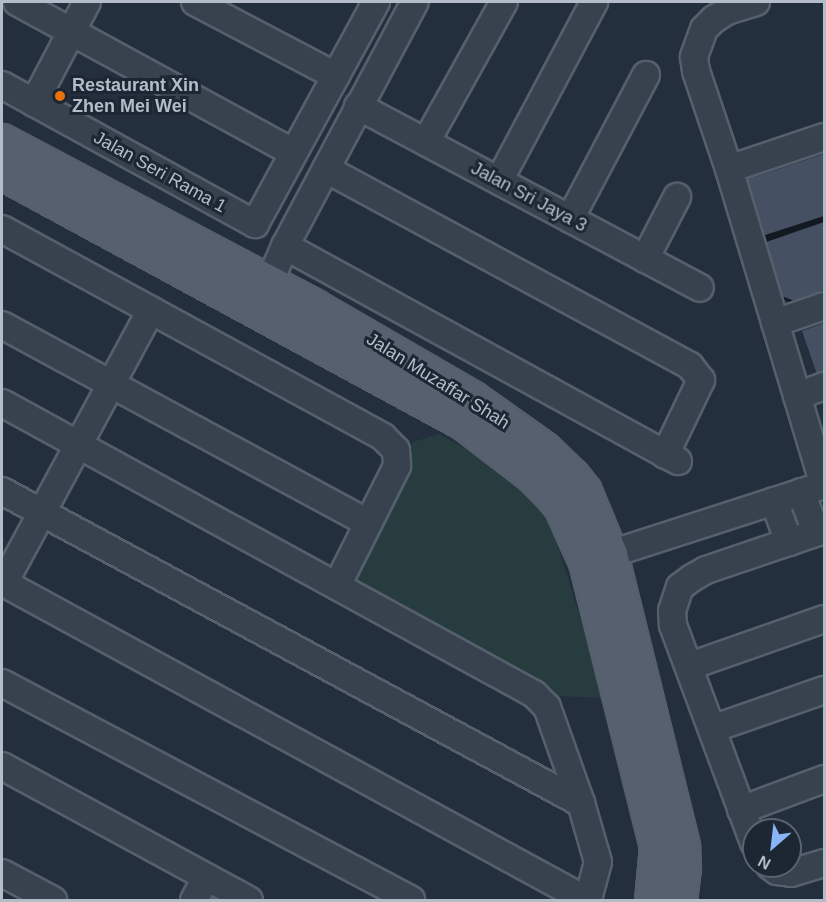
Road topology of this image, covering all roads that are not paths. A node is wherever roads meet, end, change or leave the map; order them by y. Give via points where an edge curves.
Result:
1 (17, 2) edge
2 (87, 2) edge
3 (195, 2) edge
4 (376, 2) edge
5 (414, 2) edge
6 (504, 2) edge
7 (594, 2) edge
8 (756, 2) edge
9 (72, 31) junction
10 (646, 75) dead end
11 (336, 76) junction
12 (2, 85) edge
13 (34, 103) junction
14 (358, 106) junction
15 (825, 137) edge
16 (2, 141) edge
17 (426, 142) junction
18 (294, 153) junction
19 (326, 170) junction
20 (729, 170) junction
21 (2, 172) edge
22 (499, 181) junction
23 (677, 197) dead end
24 (570, 219) junction
25 (2, 229) edge
26 (285, 246) junction
27 (645, 259) junction
28 (700, 288) dead end
29 (263, 297) junction
30 (825, 306) edge
31 (151, 310) junction
32 (775, 323) junction
33 (2, 325) edge
34 (111, 384) junction
35 (825, 386) edge
36 (797, 396) junction
37 (2, 403) edge
38 (78, 445) junction
39 (817, 487) edge
40 (2, 490) edge
41 (774, 501) junction
42 (42, 512) junction
43 (368, 523) junction
44 (820, 531) edge
45 (789, 542) junction
46 (598, 558) junction
47 (3, 583) edge
48 (337, 586) junction
49 (825, 619) edge
50 (690, 666) junction
51 (2, 683) edge
52 (825, 690) edge
53 (712, 729) junction
54 (2, 766) edge
55 (825, 779) edge
56 (581, 802) junction
57 (741, 810) junction
58 (744, 818) edge
59 (825, 863) edge
60 (802, 870) edge
61 (2, 873) edge
62 (206, 878) junction
63 (548, 892) edge
64 (52, 900) edge
65 (195, 900) edge
66 (249, 900) edge
67 (411, 900) edge
68 (587, 900) edge
69 (652, 900) edge
70 (679, 900) edge

1 - 9 street
2 - 9 street
3 - 11 street
4 - 11 street
5 - 14 street
6 - 17 street
7 - 22 street
8 - 20 street via 714,19 704,29 694,57
9 - 13 street
9 - 18 street
10 - 24 street
11 - 18 street
12 - 13 street, Jalan Seri Rama 1
13 - 18 street, Jalan Seri Rama 1 via 255,224
14 - 17 street, Jalan Sri Jaya 3
14 - 19 street
15 - 20 street
16 - 29 main road, Jalan Muzaffar Shah
17 - 22 street, Jalan Sri Jaya 3
19 - 26 street
19 - 26 street via 690,366 700,380 671,458
20 - 32 street
21 - 29 main road, Jalan Muzaffar Shah
22 - 24 street, Jalan Sri Jaya 3
23 - 27 street
24 - 27 street, Jalan Sri Jaya 3
25 - 31 street
26 - 29 street
27 - 28 street, Jalan Sri Jaya 3
29 - 46 main road, Jalan Muzaffar Shah via 463,423 532,476 561,506
30 - 32 street
31 - 34 street
31 - 43 street via 383,437 396,450 397,466
32 - 36 street
33 - 34 street
34 - 38 street
34 - 43 street
35 - 36 street
36 - 39 street
37 - 38 street
38 - 42 street
38 - 48 street
39 - 41 street
39 - 44 street
40 - 42 street
41 - 45 street
41 - 46 street
42 - 47 street
42 - 56 street
43 - 48 street
44 - 45 street
45 - 50 street via 706,570 680,587 672,611 673,625
46 - 69 main road, Jalan Muzaffar Shah via 657,846
46 - 70 main road, Jalan Muzaffar Shah via 682,846
47 - 63 street
48 - 56 street via 534,694 547,707
49 - 50 street
50 - 53 street
51 - 67 street
52 - 53 street
53 - 57 street
54 - 62 street
55 - 57 street
56 - 68 street via 597,862
57 - 58 street
59 - 60 street
61 - 64 street
62 - 65 street
62 - 66 street
63 - 68 street

